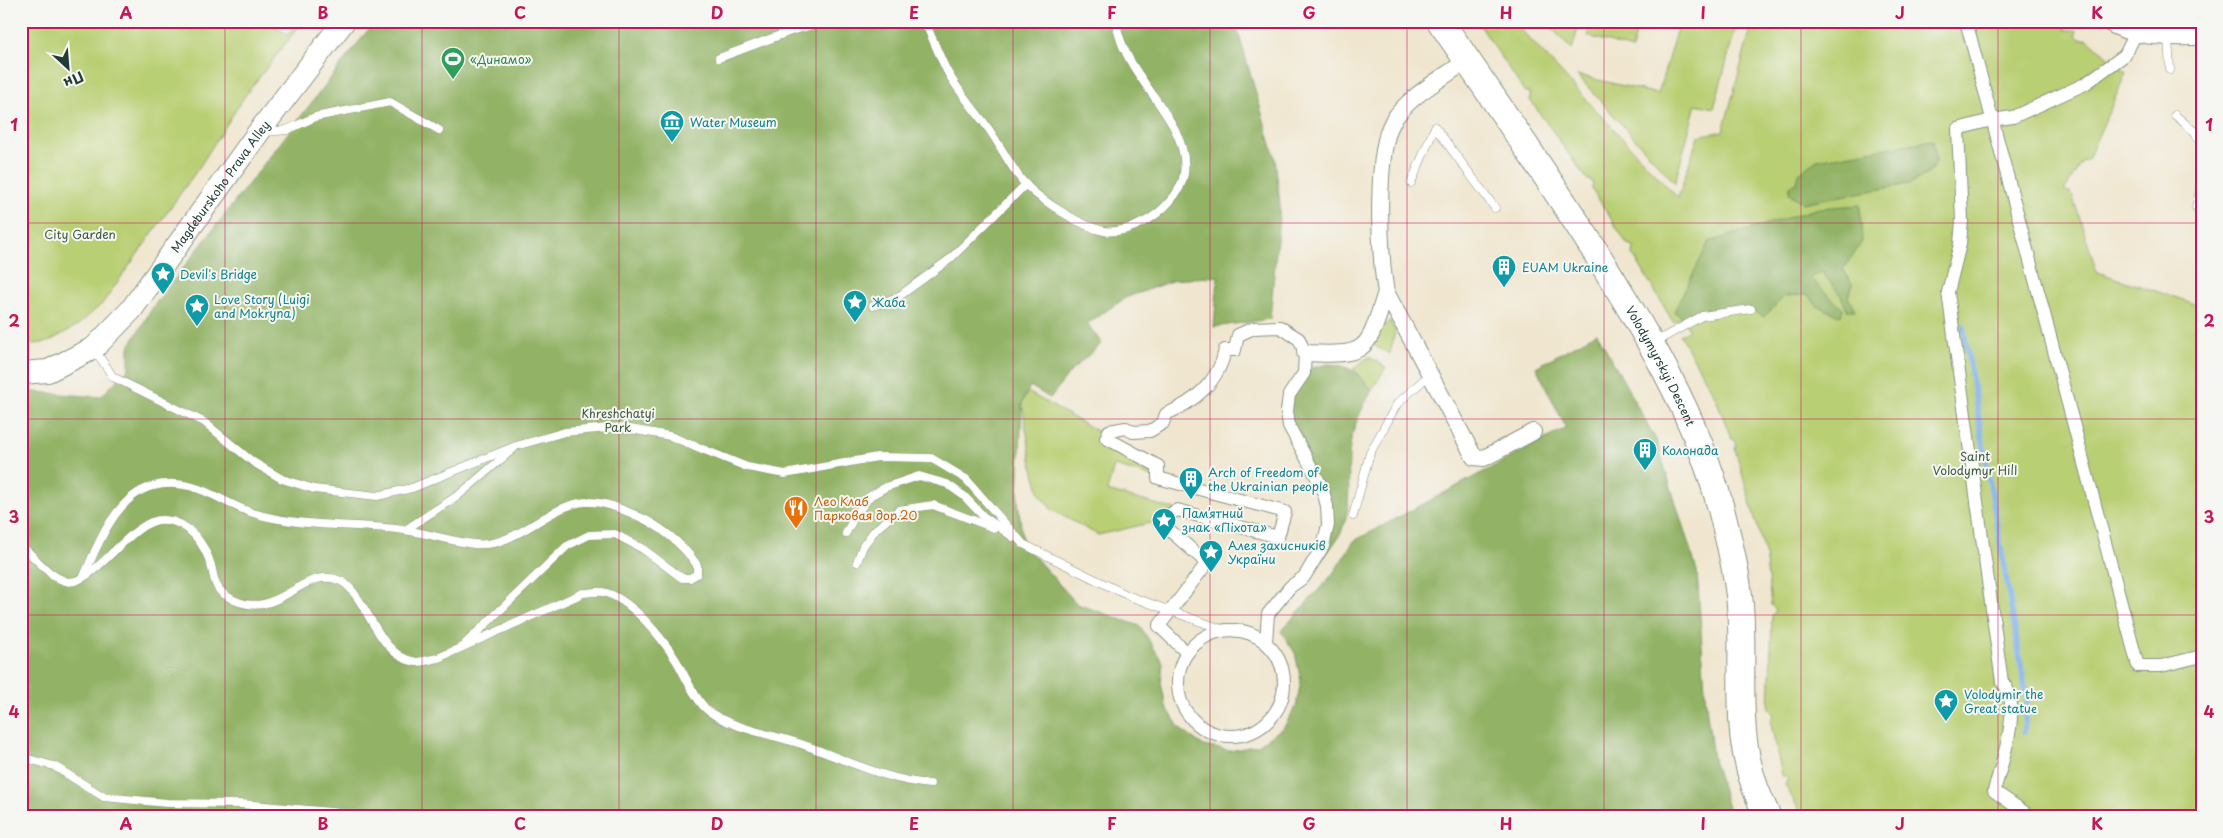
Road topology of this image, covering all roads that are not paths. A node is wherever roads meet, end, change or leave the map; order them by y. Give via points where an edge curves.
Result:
1 (344, 21) edge
2 (828, 21) edge
3 (924, 21) edge
4 (1116, 21) edge
5 (1440, 21) edge
6 (1966, 21) edge
7 (2106, 21) edge
8 (2136, 33) junction
9 (2168, 37) junction
10 (2202, 37) edge
11 (719, 58) dead end
12 (1468, 60) junction
13 (2170, 70) dead end
14 (2175, 115) dead end
15 (1991, 120) junction
16 (439, 130) dead end
17 (258, 133) junction
18 (2202, 145) edge
19 (1411, 183) dead end
20 (2202, 183) edge
21 (1026, 184) junction
22 (1495, 208) dead end
23 (2202, 209) edge
24 (1386, 292) junction
25 (873, 306) dead end
26 (1751, 309) dead end
27 (1651, 344) junction
28 (94, 348) junction
29 (1304, 353) junction
30 (21, 373) edge
31 (1429, 375) junction
32 (1533, 432) dead end
33 (516, 446) junction
34 (1353, 516) dead end
35 (405, 530) junction
36 (1009, 531) junction
37 (846, 534) dead end
38 (21, 546) edge
39 (857, 562) dead end
40 (83, 578) junction
41 (1171, 611) junction
42 (1224, 630) junction
43 (1249, 633) junction
44 (462, 646) junction
45 (2202, 656) edge
46 (21, 758) edge
47 (930, 784) dead end
48 (386, 817) edge
49 (1768, 817) edge
50 (2030, 817) edge

1 - 17 main road, Magdeburskoho Prava Alley
2 - 11 lane
3 - 21 lane via 948,74
4 - 21 lane via 1125,55 1175,128 1182,148 1184,174 1178,190 1152,218 1134,228 1106,231 1091,227 1051,204
5 - 12 main road, Volodymyrskyi Descent
6 - 15 street
7 - 8 street
8 - 9 street
8 - 15 street via 2125,55 2099,76 2013,117
9 - 10 street
9 - 13 lane
12 - 24 street via 1409,104 1394,120 1386,137 1381,261
12 - 27 main road, Volodymyrskyi Descent via 1574,218
14 - 18 lane via 2195,132
15 - 45 street via 2138,666 2161,666
15 - 50 street via 1958,129 1962,220 1960,244 1948,292 2002,682 2011,695 2009,739 1994,791
16 - 17 lane via 390,102 315,117 287,130
17 - 28 main road, Magdeburskoho Prava Alley via 131,310
19 - 22 lane via 1435,127
20 - 23 lane via 2196,207
21 - 25 lane via 950,259 898,297
24 - 29 street via 1373,330 1360,349 1341,355
24 - 31 street
26 - 27 lane via 1702,316
27 - 49 main road, Volodymyrskyi Descent via 1691,426 1720,507 1740,606 1743,742 1750,775
28 - 30 main road, Magdeburskoho Prava Alley via 48,371
28 - 33 lane via 113,377 204,422 253,462 282,479 314,489 376,496 412,488
29 - 41 street via 1299,339 1280,327 1254,328 1238,335 1235,350 1225,350 1222,366 1210,382 1197,396 1166,414 1164,423 1159,427 1139,432 1126,428 1109,431 1106,438 1158,466 1158,478 1285,512 1278,537 1177,510 1159,521 1207,563
29 - 43 street via 1304,373 1289,395 1289,426 1322,487 1328,525 1323,546 1304,577 1290,587 1268,614 1266,642
31 - 32 street via 1474,457 1484,458
31 - 34 lane via 1396,404 1370,453
33 - 35 lane via 460,494
33 - 36 lane via 565,432 619,427 670,436 747,467 785,474 877,456 931,458 966,479
35 - 40 lane via 292,520 253,513 199,489 181,485 153,486 128,500 97,546
35 - 44 lane via 476,544 501,541 558,511 585,502 613,505 653,522 697,565 697,574 682,578 644,549 615,534 589,535 567,546
36 - 37 lane via 982,516 964,496 947,484 919,476 870,496
36 - 39 lane via 933,506 899,510 875,530 863,546
36 - 41 lane via 1023,544 1129,596
38 - 40 lane via 52,575 68,582
40 - 44 lane via 128,537 144,526 164,519 186,526 202,546 222,593 234,600 248,605 265,605 321,578 342,581 400,657 417,662 438,658
41 - 42 lane
41 - 42 street via 1159,626 1187,652 1201,639
42 - 43 street
42 - 43 street via 1194,645 1180,668 1178,686 1182,703 1191,718 1205,729 1221,735 1239,735 1256,730 1270,720 1280,706 1284,671 1266,642
44 - 47 lane via 584,593 602,592 623,601 654,630 676,660 693,694 707,710 746,728 803,744 902,782
46 - 48 lane via 54,766 104,797 167,803 241,804

